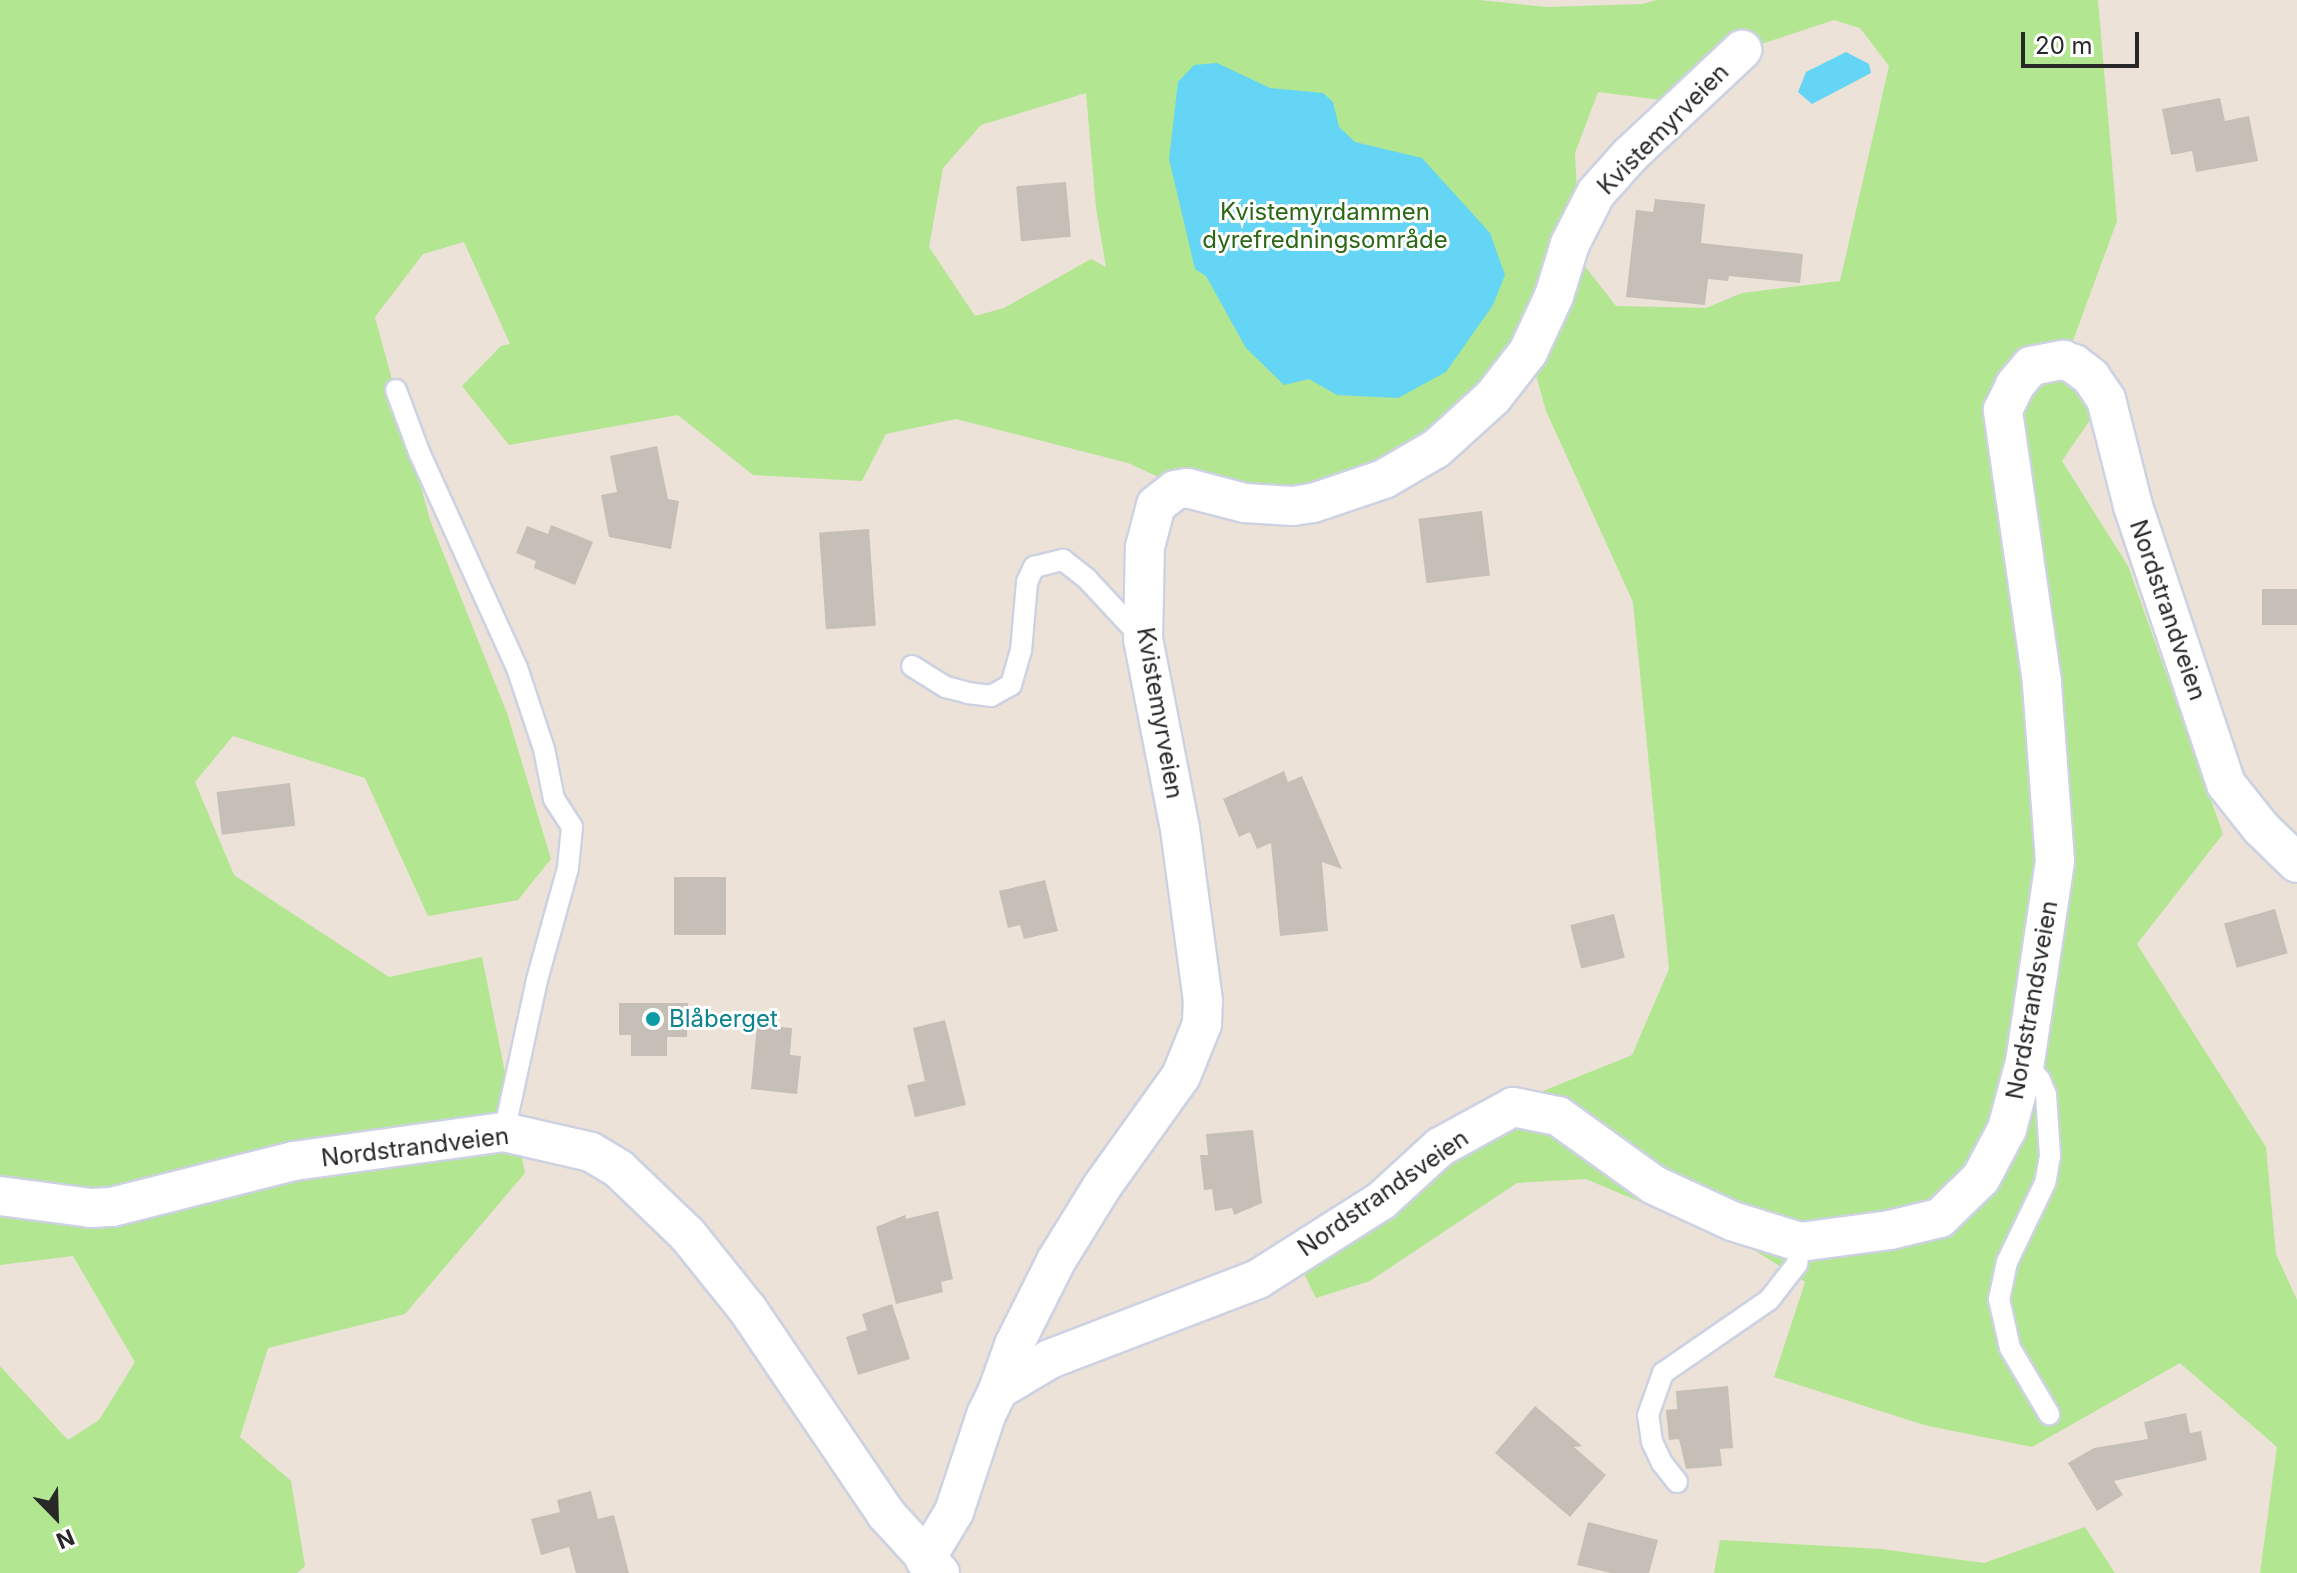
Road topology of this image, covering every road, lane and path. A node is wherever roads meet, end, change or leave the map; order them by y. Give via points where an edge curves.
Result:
1 (1742, 50) dead end
2 (2053, 361) joint
3 (396, 390) dead end
4 (1143, 639) junction
5 (912, 666) dead end
6 (2297, 863) edge
7 (2025, 1062) junction
8 (504, 1132) junction
9 (0, 1196) edge
10 (1800, 1242) junction
11 (998, 1390) junction
12 (2049, 1414) dead end
13 (1677, 1482) dead end
14 (932, 1567) edge

1 - 4 street, Kvistemyrveien via 1596,193 1528,352 1493,397 1437,448 1384,479 1293,506 1244,503 1187,488 1164,496 1156,505 1145,547
2 - 6 street, Nordstrandveien via 2074,364 2106,399 2133,506 2226,784
2 - 7 street, Nordstrandsveien via 2031,366 2003,410 2042,682 2055,861
3 - 8 lane via 517,668 554,799 572,827 568,868
4 - 5 lane via 1063,560 1034,567 1027,582 1021,651 1011,685 991,696 968,693 946,687
4 - 11 street, Kvistemyrveien via 1180,829 1202,1024 1181,1076 1056,1261
7 - 10 street, Nordstrandsveien via 2007,1129 1981,1178 1940,1218
7 - 12 lane via 2046,1095 2050,1156 2045,1183 2007,1262 1999,1299 2010,1348
8 - 9 street, Nordstrandveien via 294,1161 112,1207
8 - 14 street, Nordstrandveien via 591,1152 619,1169 687,1234 748,1310 886,1514
10 - 11 street, Nordstrandsveien via 1732,1221 1654,1185 1558,1116 1513,1107 1440,1147 1381,1201 1258,1279 1050,1359
10 - 13 lane via 1797,1264 1769,1300 1663,1373 1648,1415 1652,1442
11 - 14 street

